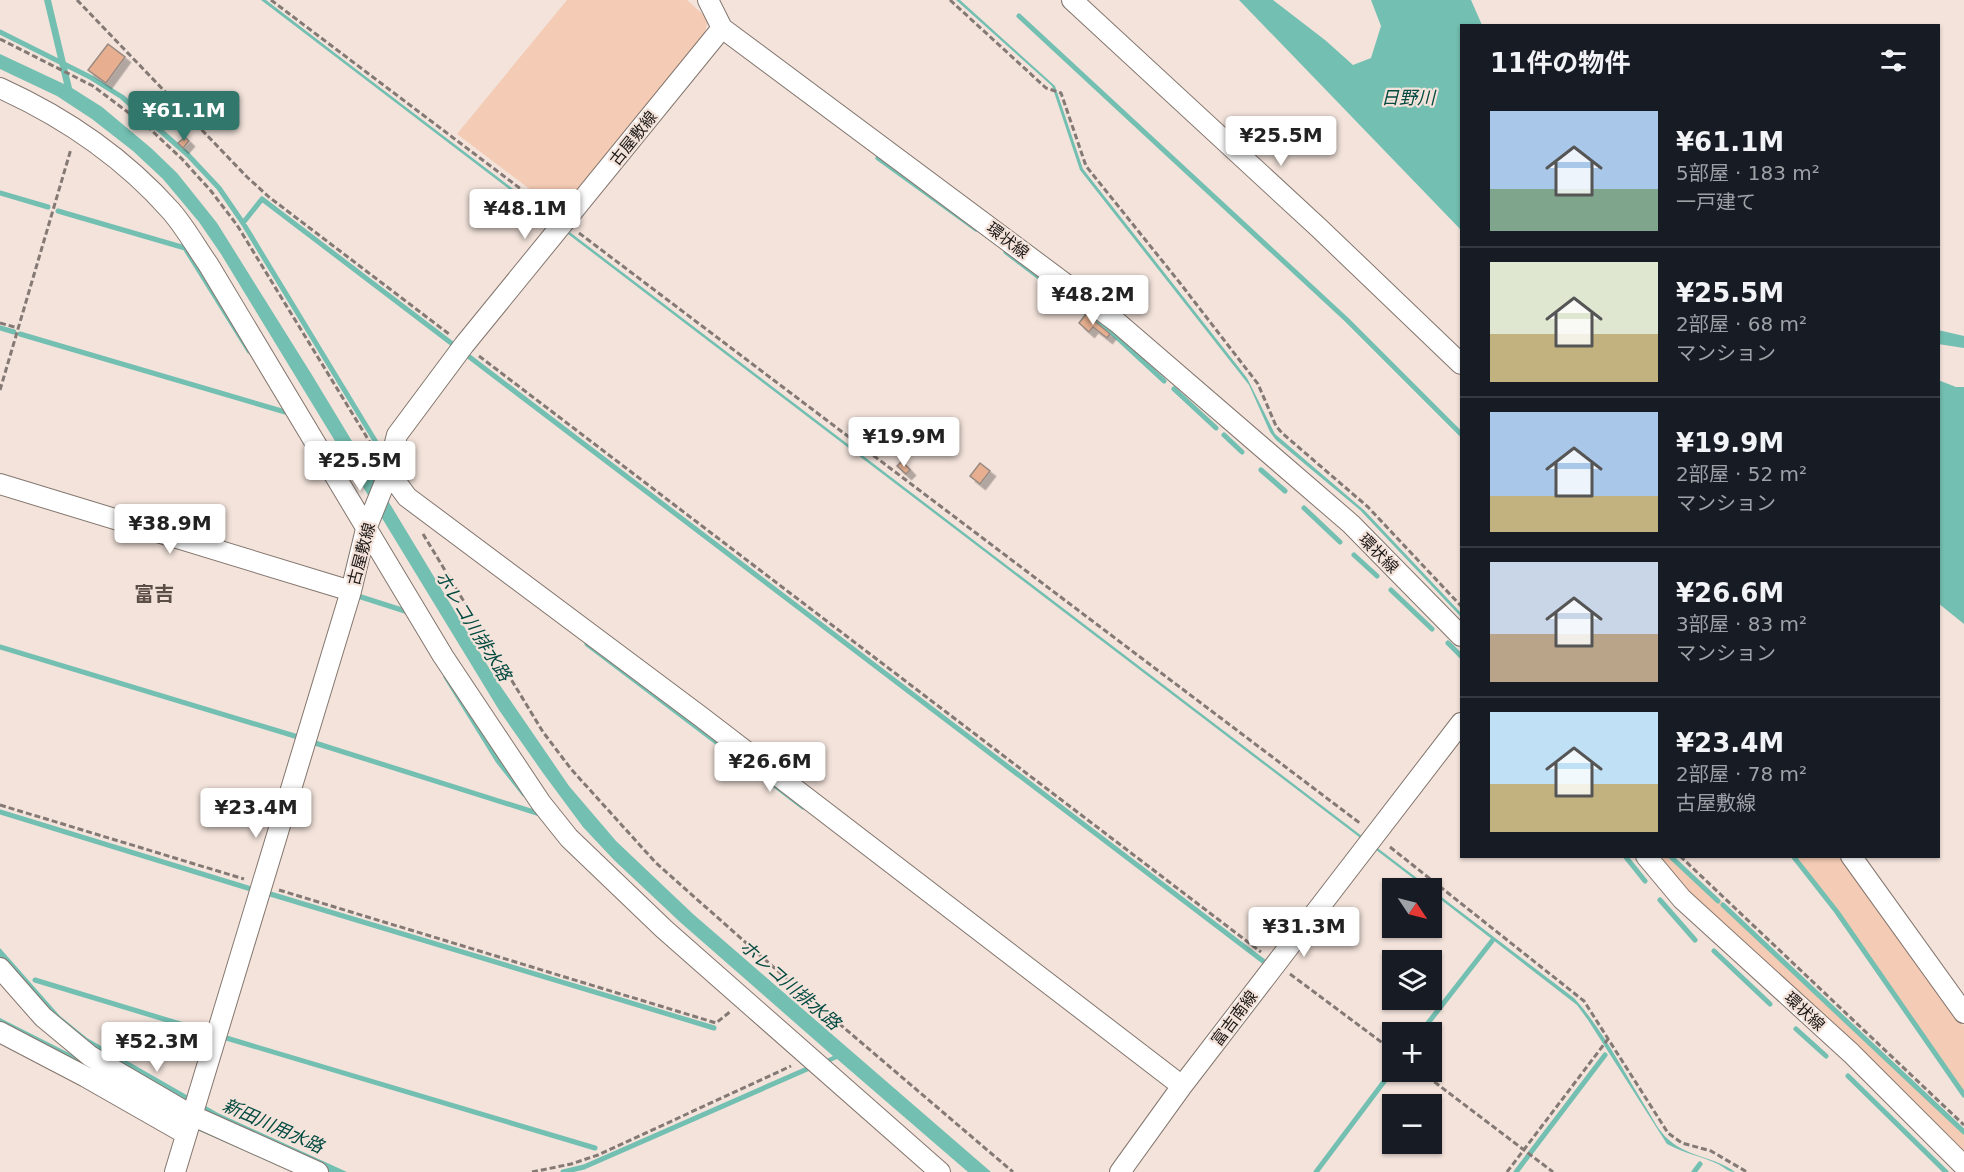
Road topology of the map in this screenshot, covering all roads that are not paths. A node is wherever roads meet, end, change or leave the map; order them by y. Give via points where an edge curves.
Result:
1 (708, 0) edge
2 (1072, 0) edge
3 (722, 28) junction
4 (0, 88) edge
5 (1460, 363) edge
6 (386, 476) junction
7 (0, 484) edge
8 (368, 523) junction
9 (351, 591) junction
10 (1460, 635) edge
11 (1460, 724) edge
12 (1648, 858) edge
13 (1852, 858) edge
14 (0, 968) edge
15 (1964, 1013) edge
16 (0, 1032) edge
17 (1182, 1086) junction
18 (189, 1124) junction
19 (1964, 1166) edge
20 (175, 1172) edge
21 (318, 1172) edge
22 (940, 1172) edge
23 (1120, 1172) edge

1 - 3 street, 環状線
2 - 5 street
3 - 6 street, 古屋敷線 via 464,345 397,435
3 - 10 street, 環状線 via 1118,323 1351,524
4 - 8 street via 37,105 93,141 172,213 208,264
6 - 8 street, 古屋敷線
6 - 17 street via 407,497
7 - 9 street
8 - 9 street, 古屋敷線
8 - 22 street via 443,656 514,764 569,838 655,921
9 - 18 street, 古屋敷線
11 - 17 street, 富吉南線
12 - 19 street, 環状線 via 1682,899 1851,1053
13 - 15 street
14 - 18 street via 43,1017 90,1056
16 - 18 street
17 - 23 street, 富吉南線
18 - 20 street, 古屋敷線
18 - 21 street

